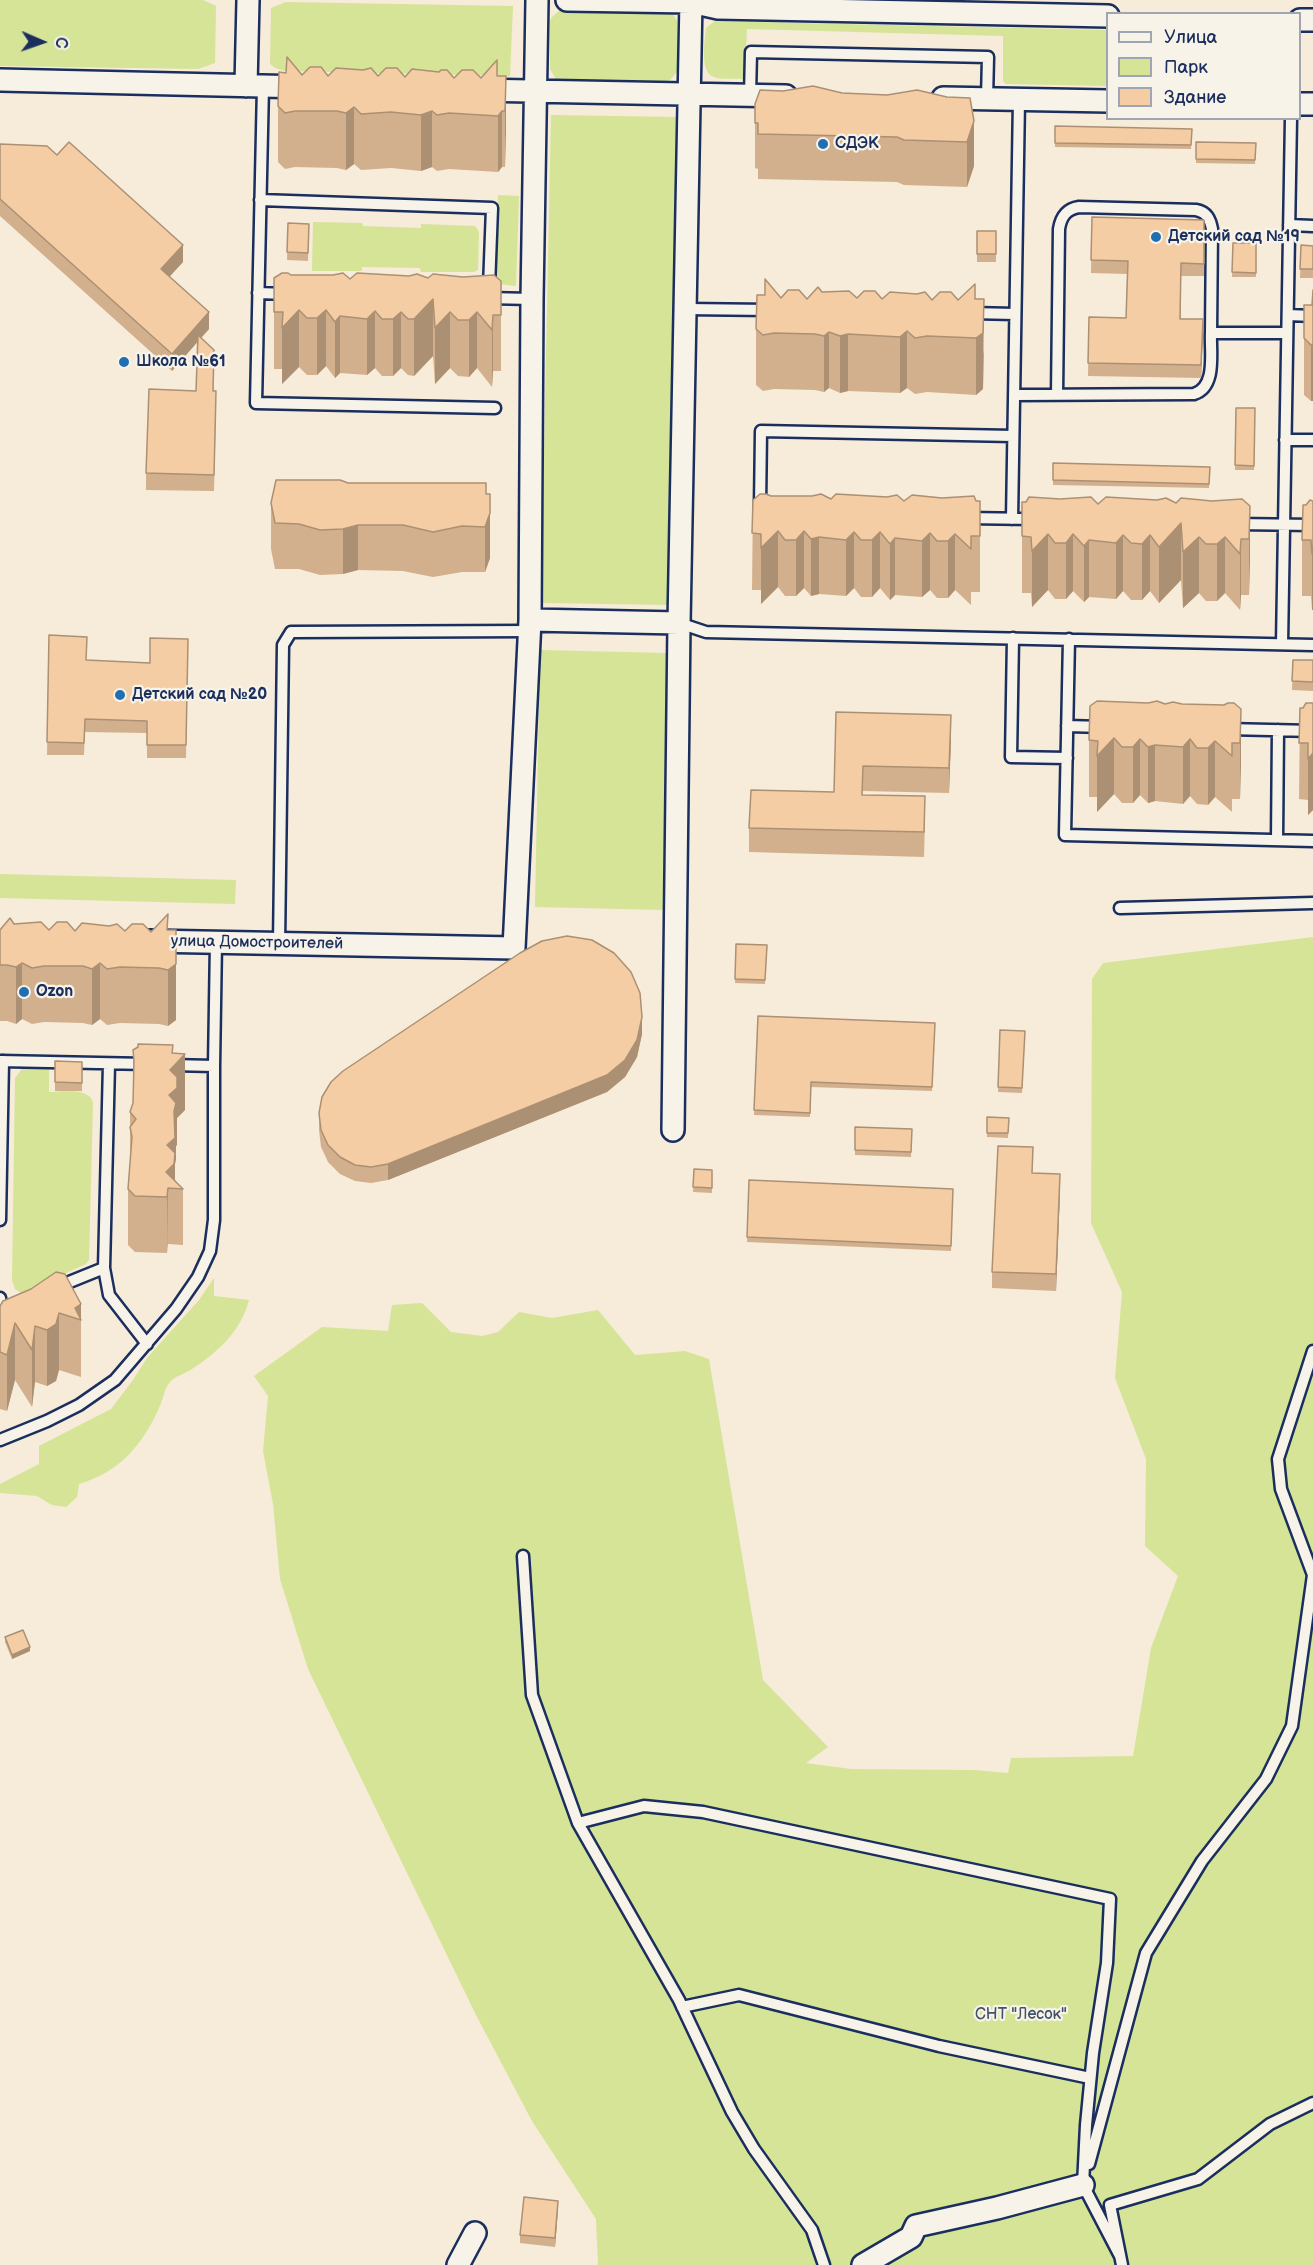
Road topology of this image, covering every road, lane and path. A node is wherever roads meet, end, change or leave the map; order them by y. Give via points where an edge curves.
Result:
1 (248, 0) edge
2 (537, 0) edge
3 (567, 0) edge
4 (691, 1) edge
5 (826, 5) edge
6 (918, 6) edge
7 (1106, 16) edge
8 (0, 80) edge
9 (254, 86) junction
10 (322, 87) edge
11 (453, 90) edge
12 (536, 92) junction
13 (689, 95) junction
14 (750, 96) junction
15 (809, 96) edge
16 (928, 98) edge
17 (987, 99) junction
18 (1019, 100) junction
19 (1106, 101) edge
20 (1291, 120) edge
21 (260, 200) junction
22 (1289, 225) junction
23 (1313, 226) edge
24 (258, 293) junction
25 (302, 294) edge
26 (472, 298) edge
27 (489, 298) junction
28 (532, 299) junction
29 (686, 309) junction
30 (782, 310) edge
31 (957, 313) edge
32 (1015, 314) junction
33 (1288, 315) junction
34 (1313, 316) edge
35 (1210, 333) junction
36 (1287, 333) junction
37 (1014, 395) junction
38 (1057, 395) junction
39 (495, 408) dead end
40 (1013, 436) junction
41 (1285, 440) junction
42 (1313, 440) edge
43 (771, 514) edge
44 (955, 518) edge
45 (1011, 519) junction
46 (1041, 520) edge
47 (1224, 523) edge
48 (1284, 525) junction
49 (1313, 525) edge
50 (679, 623) junction
51 (530, 625) junction
52 (1013, 638) junction
53 (1070, 639) junction
54 (1282, 644) junction
55 (1313, 645) edge
56 (1067, 726) junction
57 (1118, 727) edge
58 (1215, 729) edge
59 (1278, 730) junction
60 (1313, 731) edge
61 (1066, 758) junction
62 (1277, 840) junction
63 (1313, 841) edge
64 (1313, 903) edge
65 (1120, 908) dead end
66 (125, 940) edge
67 (216, 942) junction
68 (279, 944) junction
69 (1, 1061) edge
70 (110, 1064) junction
71 (214, 1066) junction
72 (673, 1130) dead end
73 (1, 1157) edge
74 (0, 1220) edge
75 (104, 1268) junction
76 (42, 1293) edge
77 (147, 1344) junction
78 (1313, 1351) edge
79 (0, 1440) edge
80 (523, 1556) dead end
81 (578, 1823) junction
82 (682, 2007) junction
83 (1090, 2078) junction
84 (1313, 2103) edge
85 (1083, 2185) junction
86 (475, 2233) dead end
87 (1121, 2261) edge
88 (458, 2265) edge
89 (824, 2265) edge
90 (863, 2265) edge

1 - 9 street
2 - 12 street
3 - 4 street
4 - 5 street via 718,8
4 - 13 street
5 - 6 street
6 - 7 street
8 - 9 street
9 - 10 street
9 - 21 lane
11 - 12 street
12 - 13 street
12 - 28 street
13 - 14 street
13 - 29 street
14 - 15 street
14 - 17 lane via 751,52 988,57
16 - 17 street
17 - 18 street
18 - 19 street
18 - 32 lane
20 - 22 lane
21 - 24 lane
21 - 27 lane via 492,208
22 - 23 lane
22 - 33 lane
24 - 25 lane
24 - 39 lane via 256,404
26 - 27 lane
27 - 28 lane
28 - 51 street
29 - 30 lane
29 - 50 street
31 - 32 lane
32 - 37 lane
33 - 34 lane
33 - 36 lane
35 - 36 lane
35 - 38 lane via 1209,379 1200,392
35 - 38 lane via 1212,229 1208,216 1185,209 1069,210 1059,229
36 - 41 lane
37 - 38 lane
37 - 40 lane
40 - 43 lane via 762,430 760,514
40 - 45 lane
41 - 42 lane
41 - 48 lane
44 - 45 lane
45 - 46 lane
47 - 48 lane
48 - 49 lane
48 - 54 lane
50 - 51 street
50 - 52 lane via 706,632
50 - 72 street
51 - 68 lane via 291,632 286,637
51 - 68 street, улица Домостроителей via 514,948
52 - 53 lane
52 - 61 lane via 1011,757
53 - 54 lane
53 - 56 lane
54 - 55 lane
56 - 57 lane
56 - 61 lane
58 - 59 lane
59 - 60 lane
59 - 62 lane
61 - 62 lane via 1065,835
62 - 63 lane
64 - 65 lane
66 - 67 street, улица Домостроителей
67 - 68 street, улица Домостроителей
67 - 71 lane
69 - 70 lane
69 - 73 lane
70 - 71 lane
70 - 75 lane
71 - 77 lane via 214,1215 210,1251 198,1277
73 - 74 lane
75 - 76 lane
75 - 77 lane via 109,1295
77 - 79 lane via 115,1380 79,1405
78 - 85 lane via 1278,1459 1281,1489 1313,1575 1292,1726 1266,1779 1202,1861 1146,1953
80 - 81 lane via 532,1695
81 - 82 lane
81 - 83 lane via 644,1806 703,1812 1110,1899 1107,1964
82 - 83 lane via 739,1995 939,2046
82 - 89 lane via 732,2112 812,2230
83 - 85 lane
84 - 87 lane via 1270,2124 1198,2179 1110,2205
85 - 87 lane
85 - 90 street via 916,2226 911,2237
86 - 88 street

